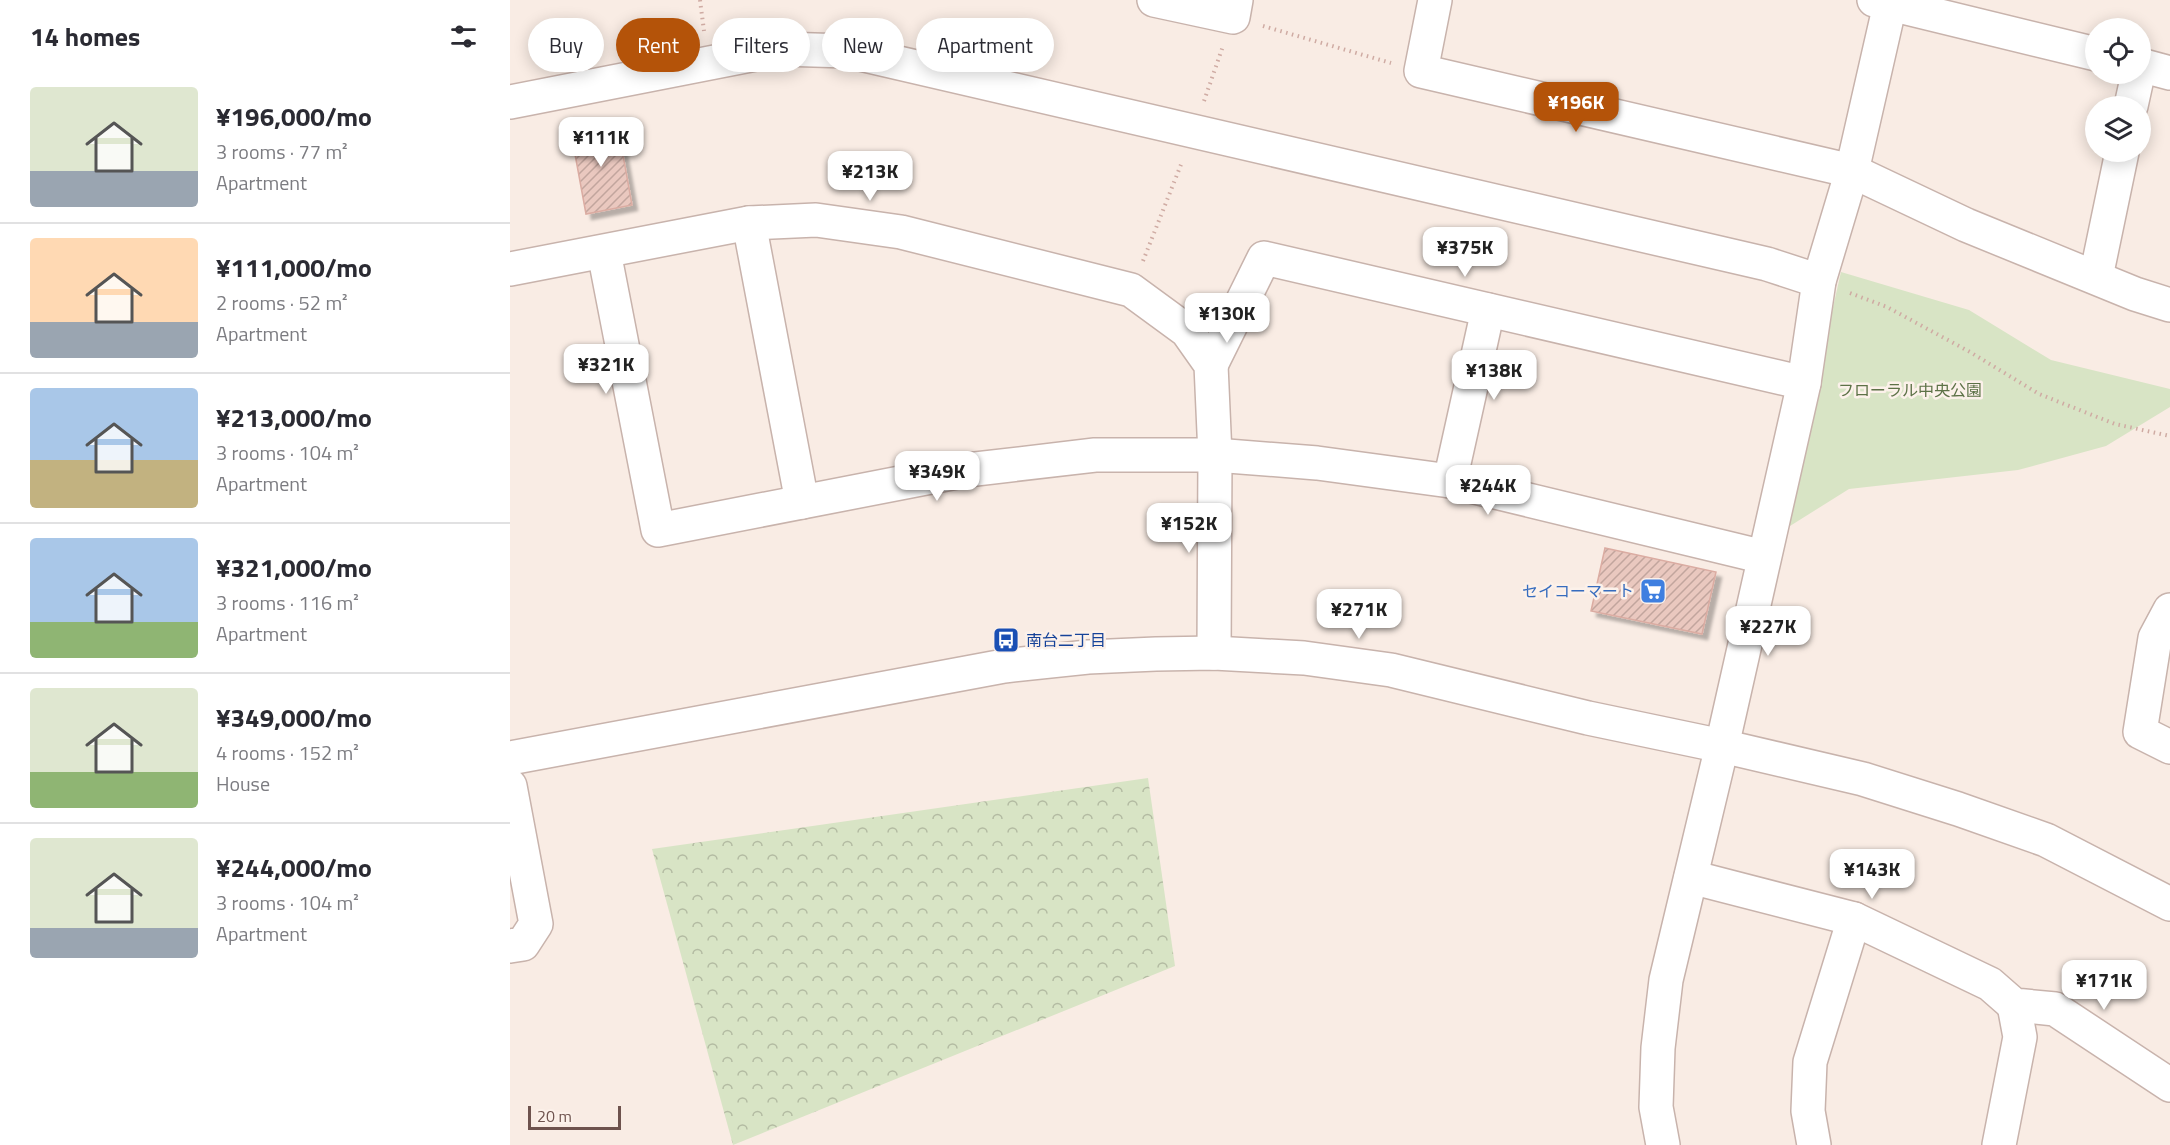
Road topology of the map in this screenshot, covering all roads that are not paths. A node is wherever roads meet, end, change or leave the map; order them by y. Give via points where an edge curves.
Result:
1 (1154, 0) edge
2 (1435, 0) edge
3 (1885, 1) edge
4 (1234, 9) edge
5 (2085, 51) edge
6 (2151, 68) edge
7 (2170, 73) edge
8 (510, 102) edge
9 (2120, 162) edge
10 (1852, 171) junction
11 (748, 222) junction
12 (604, 252) junction
13 (510, 269) edge
14 (2096, 277) junction
15 (1819, 281) junction
16 (2170, 305) edge
17 (1488, 310) junction
18 (1211, 365) junction
19 (1804, 383) junction
20 (1215, 455) junction
21 (1450, 481) junction
22 (802, 502) junction
23 (1764, 557) junction
24 (2170, 610) edge
25 (1214, 653) junction
26 (1722, 746) junction
27 (2170, 747) edge
28 (510, 758) edge
29 (510, 786) edge
30 (1691, 877) junction
31 (2170, 904) edge
32 (1854, 919) junction
33 (510, 946) edge
34 (2014, 1005) junction
35 (2170, 1085) edge
36 (1663, 1145) edge
37 (1814, 1145) edge
38 (1999, 1145) edge

1 - 4 street
2 - 10 street via 1420,71
3 - 5 street
3 - 10 street
6 - 7 street
8 - 15 street via 781,49 847,51 1767,264
9 - 14 street
10 - 14 street via 1966,225
10 - 15 street
11 - 12 street
11 - 18 street via 816,220 901,232 1131,291 1187,332
11 - 22 street
12 - 13 street
12 - 22 street via 658,530
14 - 16 street
15 - 19 street
17 - 18 street via 1264,258
17 - 19 street
17 - 21 street
18 - 20 street
19 - 23 street
20 - 21 street via 1317,463
20 - 22 street via 1095,455 967,471
20 - 25 street
21 - 23 street
23 - 26 street
24 - 27 street via 2155,638 2140,732
25 - 26 street via 1304,658 1391,670
25 - 28 street via 1088,657 1004,666
26 - 30 street
26 - 31 street via 1863,779 2046,840
29 - 33 street via 536,924 523,944
30 - 32 street
30 - 36 street via 1666,980 1658,1048 1656,1107
32 - 34 street via 1990,984
32 - 37 street via 1810,1062 1808,1111
34 - 35 street via 2055,1009
34 - 38 street via 2020,1037

